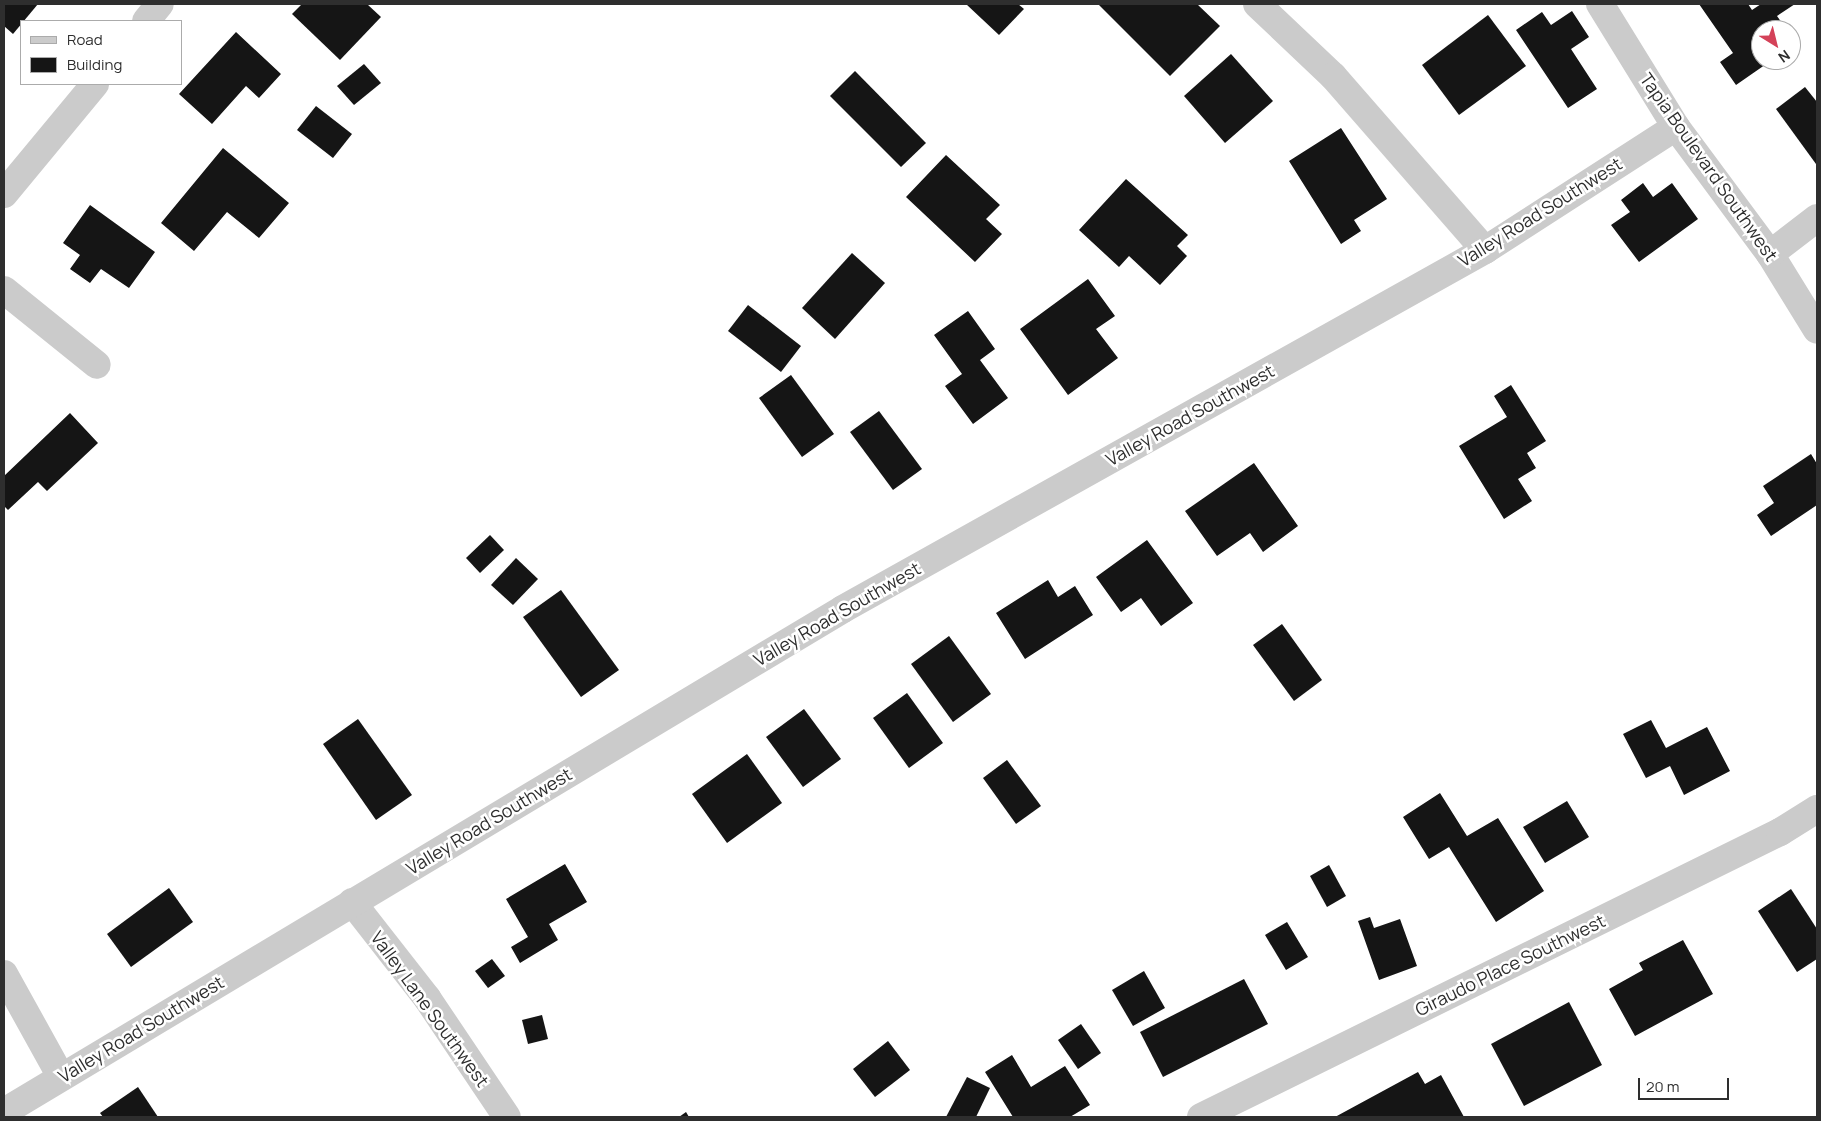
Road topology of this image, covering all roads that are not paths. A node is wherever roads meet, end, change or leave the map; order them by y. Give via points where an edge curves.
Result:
1 (160, 4) edge
2 (1257, 4) edge
3 (1600, 4) edge
4 (147, 20) edge
5 (94, 85) edge
6 (1676, 127) junction
7 (4, 194) edge
8 (1817, 218) edge
9 (1485, 250) junction
10 (1770, 254) junction
11 (4, 290) edge
12 (1817, 330) edge
13 (97, 365) dead end
14 (1817, 810) edge
15 (352, 902) junction
16 (4, 974) edge
17 (61, 1077) junction
18 (4, 1112) edge
19 (506, 1117) edge
20 (1201, 1117) edge

1 - 4 street
2 - 9 street via 1332,76
3 - 6 street, Tapia Boulevard Southwest
5 - 7 street
6 - 9 street, Valley Road Southwest
6 - 10 street, Tapia Boulevard Southwest
8 - 10 street
9 - 15 street, Valley Road Southwest via 843,609
10 - 12 street, Tapia Boulevard Southwest
11 - 13 street
14 - 20 street, Giraudo Place Southwest via 1780,832
15 - 17 street, Valley Road Southwest
15 - 19 street, Valley Lane Southwest via 427,998
16 - 17 street
17 - 18 street, Valley Road Southwest

